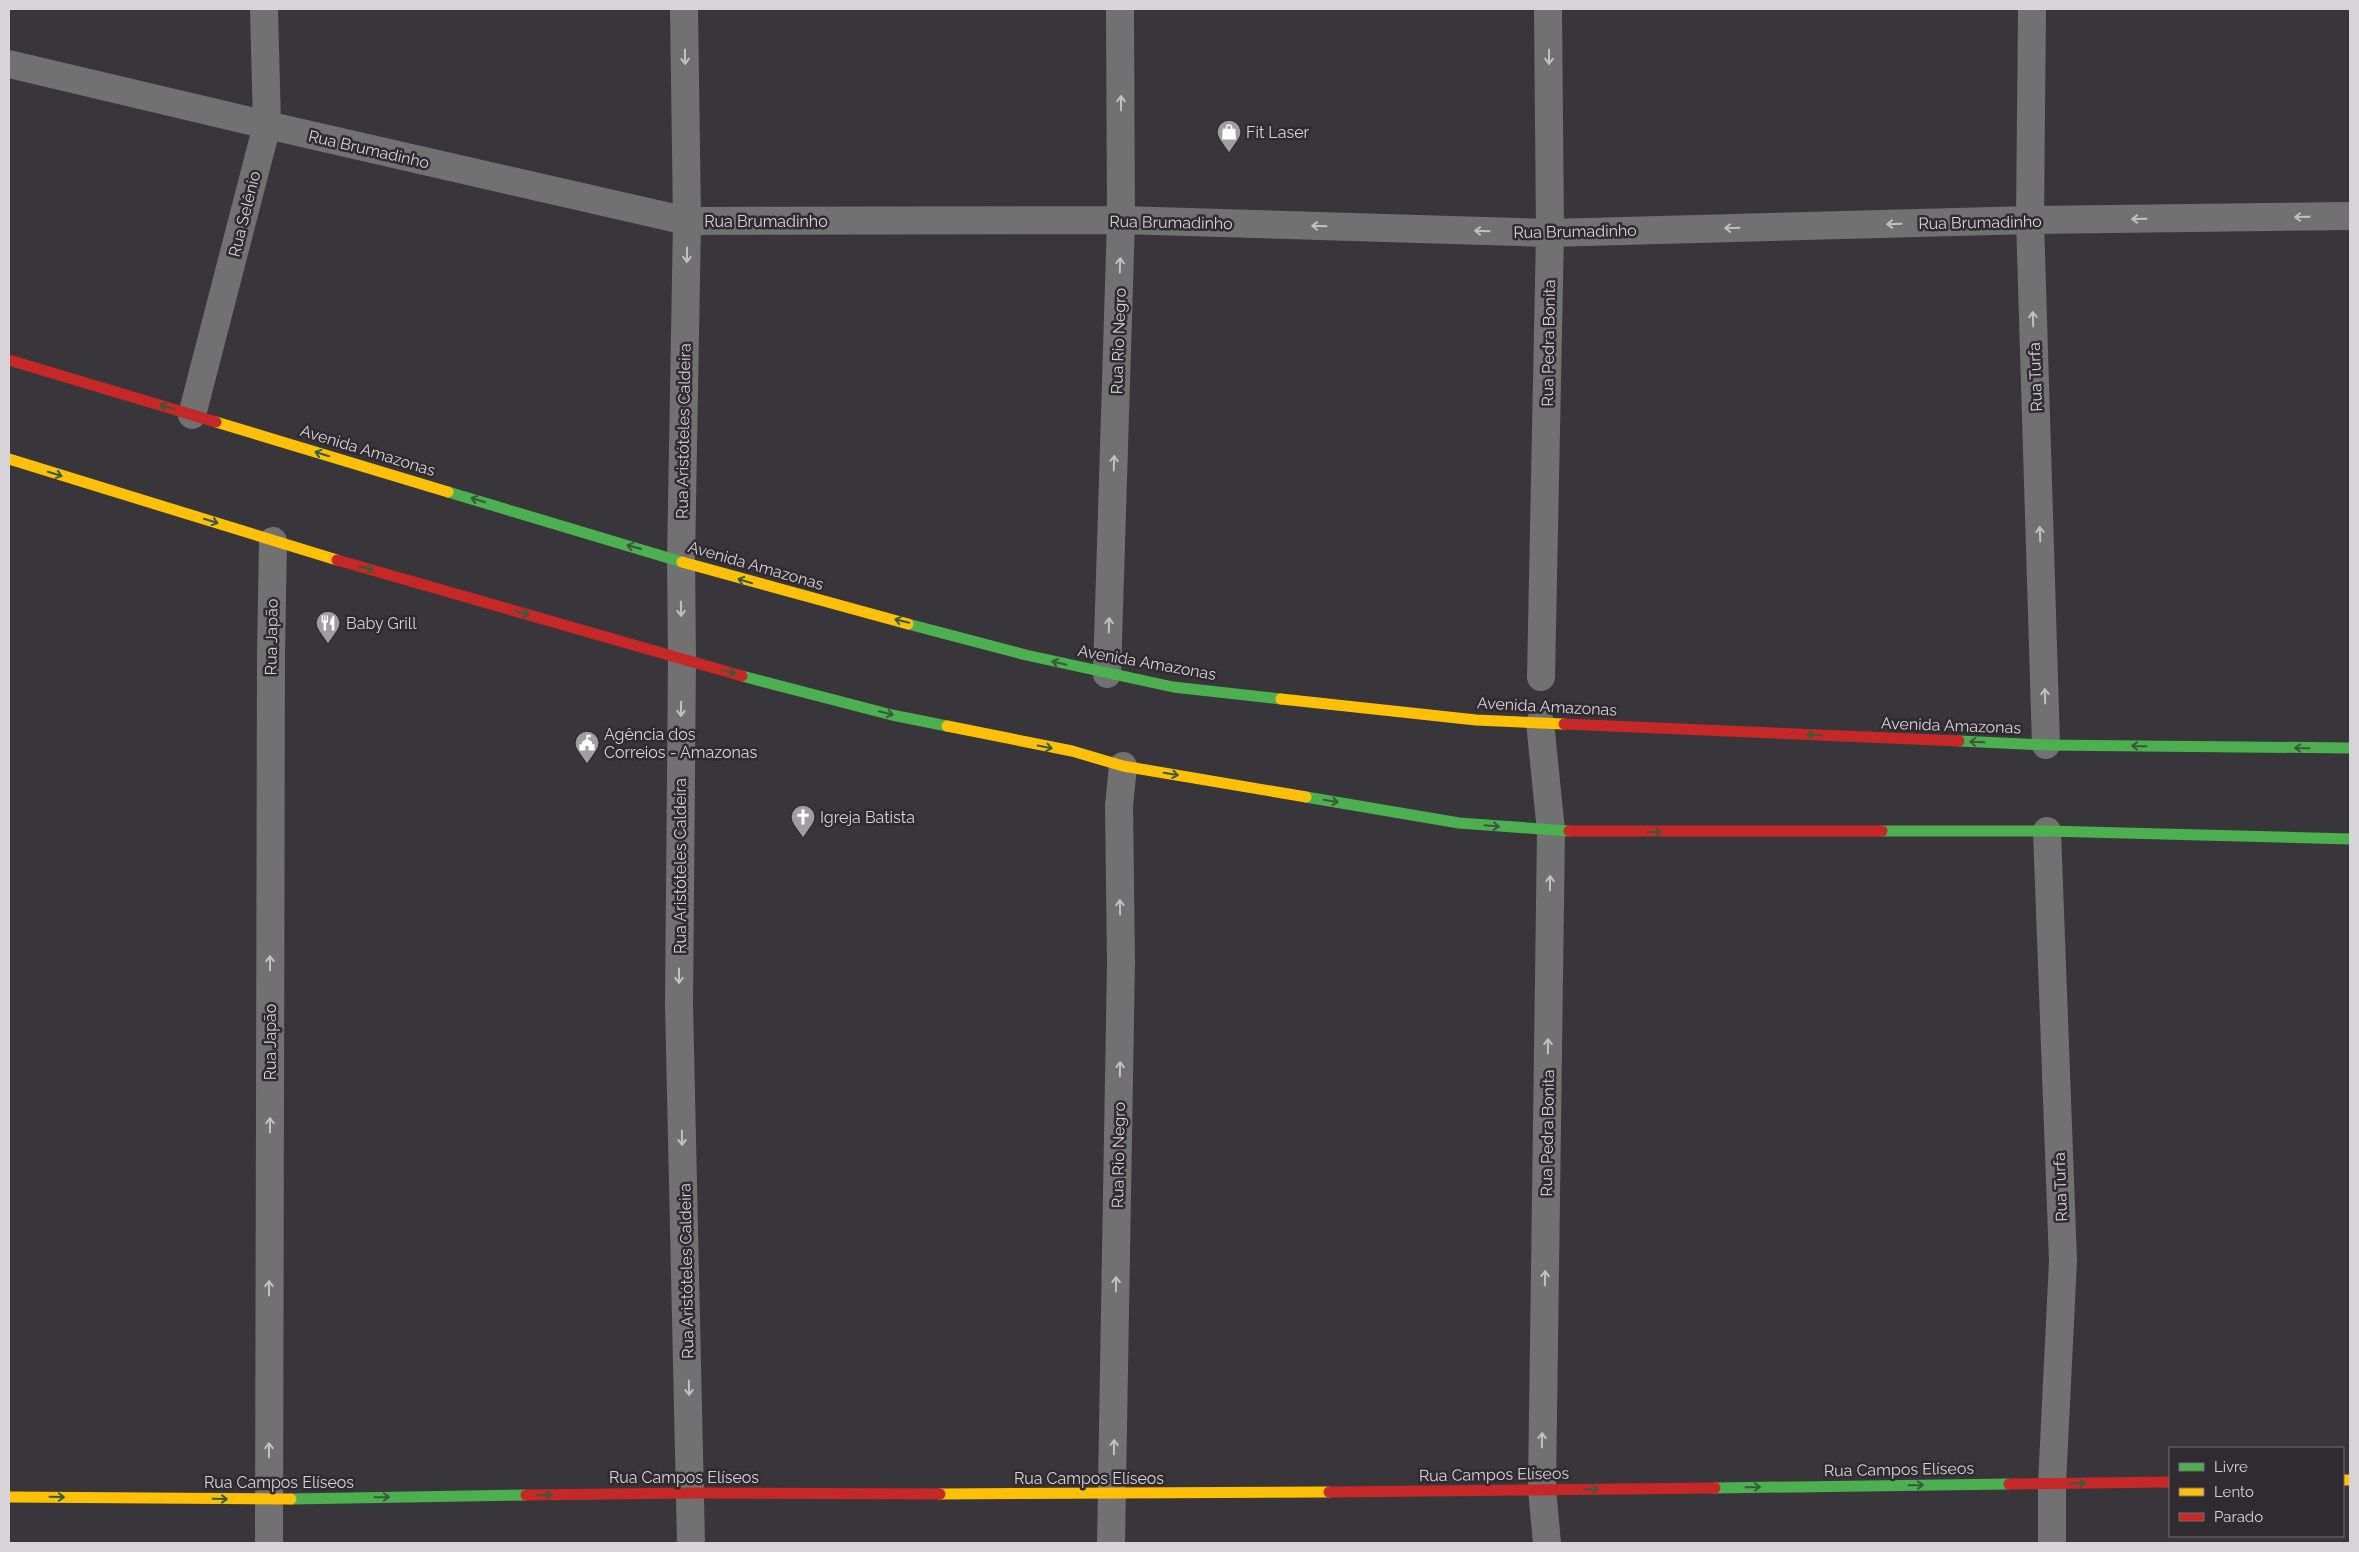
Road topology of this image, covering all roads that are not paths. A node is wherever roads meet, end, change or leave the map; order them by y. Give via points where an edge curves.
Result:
1 (264, 9) edge
2 (684, 9) edge
3 (1120, 9) edge
4 (1548, 9) edge
5 (2032, 9) edge
6 (9, 64) edge
7 (267, 126) junction
8 (2350, 216) edge
9 (1122, 220) junction
10 (2030, 220) junction
11 (688, 221) junction
12 (1550, 233) junction
13 (9, 360) edge
14 (192, 415) junction
15 (9, 459) edge
16 (273, 540) junction
17 (680, 560) junction
18 (682, 660) junction
19 (1107, 674) junction
20 (1541, 677) dead end
21 (1540, 722) junction
22 (2046, 745) junction
23 (2350, 748) edge
24 (1123, 766) junction
25 (1551, 831) junction
26 (2047, 831) junction
27 (2350, 839) edge
28 (2169, 1482) edge
29 (2052, 1484) junction
30 (1542, 1489) junction
31 (691, 1493) junction
32 (1112, 1496) junction
33 (9, 1497) edge
34 (269, 1499) junction
35 (269, 1543) edge
36 (691, 1543) edge
37 (1111, 1543) edge
38 (1548, 1543) edge
39 (2052, 1543) edge

1 - 7 street, Rua Selênio
2 -> 11 street, Rua Aristóteles Caldeira
9 -> 3 street, Rua Rio Negro
4 -> 12 street, Rua Pedra Bonita
5 - 10 street, Rua Turfa
6 - 7 street, Rua Brumadinho
7 - 11 street, Rua Brumadinho
7 - 14 street, Rua Selênio
8 -> 10 street, Rua Brumadinho
9 - 11 street, Rua Brumadinho
12 -> 9 street, Rua Brumadinho
19 -> 9 street, Rua Rio Negro
10 -> 12 street, Rua Brumadinho
22 -> 10 street, Rua Turfa
11 -> 17 street, Rua Aristóteles Caldeira
12 - 20 street, Rua Pedra Bonita
14 -> 13 main road, Avenida Amazonas
17 -> 14 main road, Avenida Amazonas
15 -> 16 main road
16 -> 18 main road
34 -> 16 street, Rua Japão via 270,654
17 -> 18 street, Rua Aristóteles Caldeira
19 -> 17 main road, Avenida Amazonas via 748,582
18 -> 24 main road via 892,715 1072,752
18 -> 31 street, Rua Aristóteles Caldeira via 679,1004
19 - 21 main road, Avenida Amazonas via 1173,687 1476,720
22 -> 21 main road, Avenida Amazonas
21 - 25 street, Rua Pedra Bonita
23 -> 22 main road, Avenida Amazonas
24 -> 25 main road via 1460,823
32 -> 24 street, Rua Rio Negro via 1121,962 1119,806
25 -> 26 main road
30 -> 25 street, Rua Pedra Bonita
26 - 27 main road
26 - 29 street, Rua Turfa via 2063,1261
29 -> 28 main road, Rua Campos Elíseos
30 -> 29 main road, Rua Campos Elíseos
29 - 39 street, Rua Turfa
30 - 32 main road, Rua Campos Elíseos
30 - 38 street, Rua Pedra Bonita
31 - 32 main road, Rua Campos Elíseos
34 -> 31 main road, Rua Campos Elíseos
31 - 36 street, Rua Aristóteles Caldeira
32 - 37 street, Rua Rio Negro
33 -> 34 main road, Rua Campos Elíseos
34 - 35 street, Rua Japão

